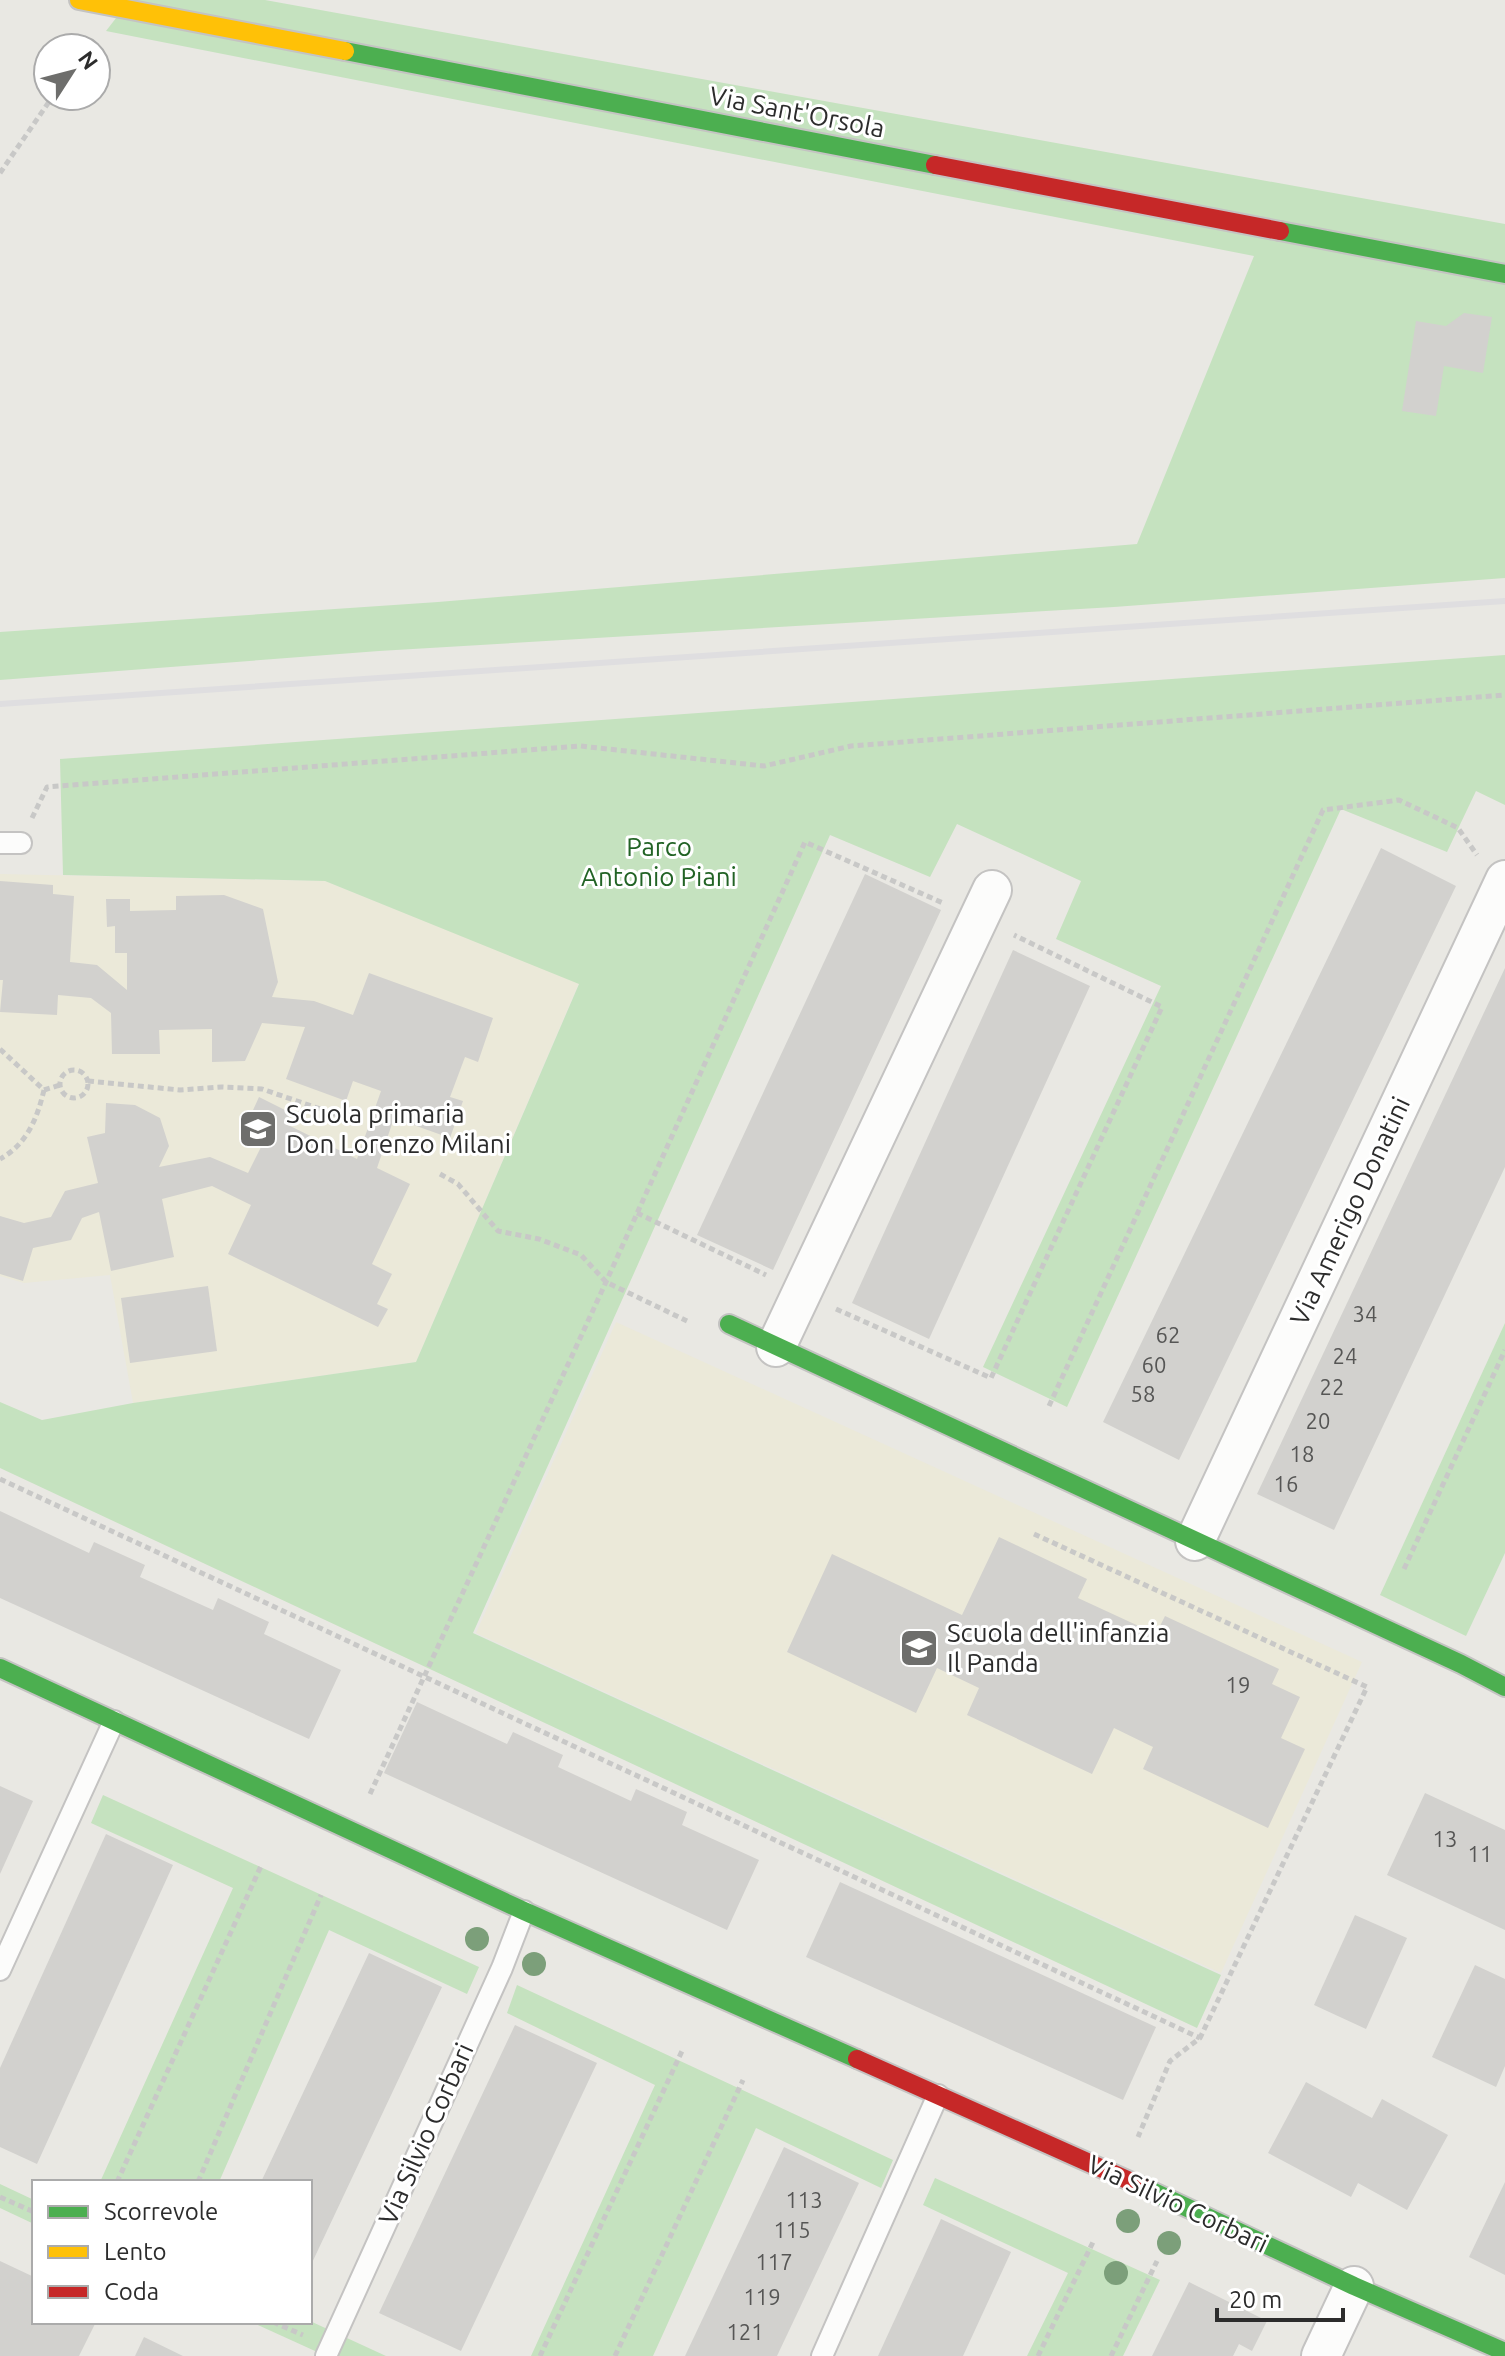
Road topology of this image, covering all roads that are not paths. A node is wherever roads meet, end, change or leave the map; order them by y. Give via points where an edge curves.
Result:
1 (79, 0) edge
2 (1505, 274) edge
3 (1503, 884) edge
4 (985, 904) road end
5 (729, 1324) dead end
6 (776, 1347) junction
7 (1195, 1541) junction
8 (0, 1668) edge
9 (1505, 1687) edge
10 (114, 1721) junction
11 (524, 1911) junction
12 (0, 1970) edge
13 (938, 2095) junction
14 (1354, 2286) junction
15 (1505, 2352) edge
16 (326, 2356) edge
17 (822, 2356) edge
18 (1321, 2356) edge

1 - 2 street, Via Sant'Orsola
3 - 7 street, Via Amerigo Donatini
4 - 6 street
5 - 6 street
6 - 7 street
7 - 9 street
8 - 10 street, Via Silvio Corbari
10 - 11 street, Via Silvio Corbari
10 - 12 lane
11 - 13 street, Via Silvio Corbari
11 - 16 lane, Via Silvio Corbari
13 - 14 street, Via Silvio Corbari
13 - 17 lane
14 - 15 street, Via Silvio Corbari
14 - 18 street

